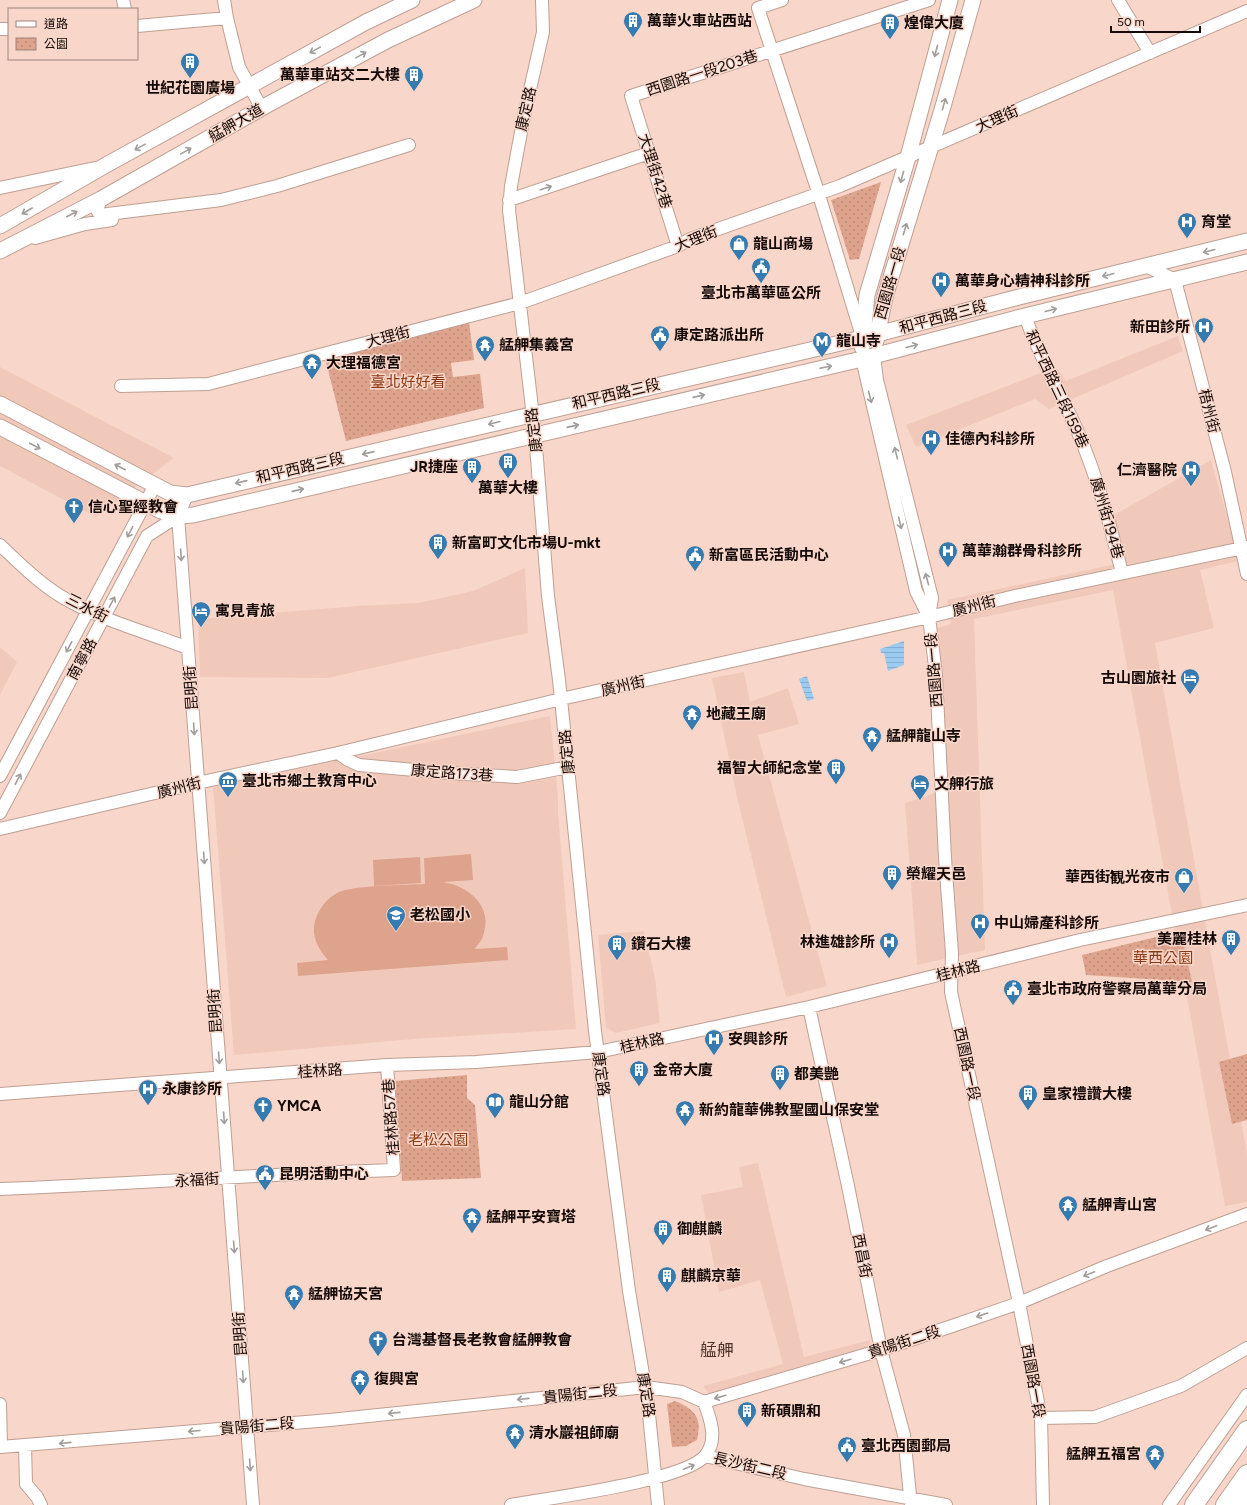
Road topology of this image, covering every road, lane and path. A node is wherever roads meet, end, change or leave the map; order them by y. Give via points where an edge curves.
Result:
1 (224, 0) edge
2 (412, 0) edge
3 (474, 0) edge
4 (542, 0) edge
5 (782, 0) edge
6 (929, 0) edge
7 (950, 0) edge
8 (973, 0) edge
9 (1118, 0) edge
10 (1247, 11) edge
11 (227, 18) junction
12 (138, 26) edge
13 (772, 51) junction
14 (1150, 53) junction
15 (250, 87) junction
16 (631, 96) joint
17 (262, 109) junction
18 (409, 145) dead end
19 (930, 147) junction
20 (649, 153) junction
21 (908, 157) junction
22 (106, 165) junction
23 (0, 188) edge
24 (819, 195) junction
25 (101, 199) junction
26 (509, 200) junction
27 (150, 210) junction
28 (0, 226) edge
29 (1247, 242) edge
30 (678, 246) junction
31 (6, 247) edge
32 (1247, 262) edge
33 (1146, 266) junction
34 (1175, 280) junction
35 (520, 303) junction
36 (1025, 316) junction
37 (869, 336) junction
38 (868, 357) junction
39 (121, 386) dead end
40 (0, 404) edge
41 (532, 414) junction
42 (0, 428) edge
43 (535, 434) junction
44 (1090, 463) joint
45 (155, 485) junction
46 (187, 495) junction
47 (145, 503) junction
48 (178, 516) junction
49 (0, 545) edge
50 (1244, 548) edge
51 (1122, 573) junction
52 (1247, 574) edge
53 (88, 610) junction
54 (929, 617) junction
55 (104, 618) junction
56 (188, 648) junction
57 (562, 700) junction
58 (338, 753) junction
59 (568, 767) junction
60 (0, 776) edge
61 (198, 784) junction
62 (0, 813) edge
63 (0, 829) edge
64 (1247, 905) edge
65 (952, 973) junction
66 (809, 1007) junction
67 (598, 1052) junction
68 (387, 1065) junction
69 (221, 1079) junction
70 (0, 1094) edge
71 (394, 1170) joint
72 (228, 1178) junction
73 (0, 1189) edge
74 (1247, 1214) edge
75 (1019, 1303) junction
76 (1247, 1348) edge
77 (881, 1350) junction
78 (646, 1387) junction
79 (1247, 1395) edge
80 (704, 1402) junction
81 (0, 1404) edge
82 (1041, 1418) junction
83 (247, 1426) junction
84 (1247, 1430) edge
85 (25, 1446) junction
86 (1, 1447) edge
87 (1247, 1450) edge
88 (705, 1456) junction
89 (1247, 1475) edge
90 (655, 1478) junction
91 (1247, 1491) edge
92 (1247, 1498) edge
93 (911, 1502) edge
94 (41, 1505) edge
95 (253, 1505) edge
96 (511, 1505) edge
97 (658, 1505) edge
98 (946, 1505) edge
99 (1043, 1505) edge
100 (1169, 1505) edge
101 (1194, 1505) edge
102 (1208, 1505) edge
103 (1226, 1505) edge
104 (1237, 1505) edge
105 (1242, 1505) edge

1 - 11 street
2 -> 15 main road, 艋舺大道 via 366,22
17 -> 3 main road, 艋舺大道 via 388,40
4 - 26 street, 康定路 via 543,32
5 - 13 street, 西園路一段 via 758,8
6 - 13 street, 西園路一段203巷
7 -> 21 main road, 西園路一段
19 -> 8 main road, 西園路一段
9 - 14 street
10 - 14 street, 大理街
11 - 12 street
11 - 15 street via 239,67
13 - 16 street, 西園路一段203巷
13 - 24 street, 西園路一段
14 - 19 street, 大理街
15 - 17 street
15 -> 22 main road, 艋舺大道
16 - 20 street, 大理街42巷
25 -> 17 main road, 艋舺大道
18 - 27 street via 277,186 212,202
19 - 21 street, 大理街
37 -> 19 main road, 西園路一段 via 884,297
26 -> 20 street
20 - 30 street, 大理街42巷
21 - 24 street, 大理街
21 -> 37 main road, 西園路一段 via 867,295
22 - 23 street
22 -> 28 main road, 艋舺大道
24 - 30 street, 大理街 via 690,239
24 - 37 street, 西園路一段
25 - 27 street via 98,210 100,215
31 -> 25 main road, 艋舺大道
26 - 35 street, 康定路
27 - 31 street via 129,217 85,224
29 -> 33 main road, 和平西路三段
30 - 35 street, 大理街
32 - 34 main road, 和平西路三段
33 - 34 street
33 -> 37 main road, 和平西路三段
36 -> 34 main road, 和平西路三段
34 - 50 street, 梧州街
35 - 39 street, 大理街 via 208,384
35 - 41 street, 康定路
38 -> 36 main road, 和平西路三段
36 - 44 street, 和平西路三段159巷 via 1036,347 1077,429
37 - 38 main road, 西園路一段
37 - 41 main road, 和平西路三段
43 -> 38 main road, 和平西路三段
38 - 54 street, 西園路一段 via 916,591
45 -> 40 main road, 和平西路三段
41 - 43 street, 康定路
41 -> 46 main road, 和平西路三段
42 -> 47 main road, 和平西路三段
48 -> 43 main road, 和平西路三段 via 193,515
43 - 57 street, 康定路 via 548,596
44 - 51 street, 廣州街194巷 via 1101,492
45 - 46 main road, 和平西路三段 via 170,493
45 - 47 street, 南寧路
46 - 48 street
47 - 48 main road, 和平西路三段 via 169,515
47 -> 53 street, 南寧路
55 -> 48 street, 南寧路 via 147,536
48 -> 56 street, 昆明街
49 - 53 street, 三水街 via 28,572 70,602
50 - 51 street, 廣州街
50 - 52 street, 梧州街
51 - 54 street, 廣州街
53 - 55 street, 三水街
53 -> 60 street, 南寧路
54 - 57 street, 廣州街
54 - 65 street, 西園路一段 via 936,675
55 - 56 street, 三水街
62 -> 55 street, 南寧路
56 -> 61 street, 昆明街
57 - 58 street, 廣州街
57 - 59 street, 康定路
58 - 59 street, 康定路173巷 via 359,765 454,774 517,777
58 - 61 street, 廣州街
59 - 67 street, 康定路
61 - 63 street, 廣州街
61 -> 69 street, 昆明街
64 - 65 street, 桂林路 via 1080,940
65 - 66 street, 桂林路
65 - 75 street, 西園路一段 via 951,992
66 - 67 street, 桂林路
66 - 77 street, 西昌街
67 - 68 street, 桂林路 via 476,1062
67 - 78 street, 康定路 via 628,1291
68 - 69 street, 桂林路
68 - 71 street, 桂林路57巷
69 - 70 street, 桂林路
69 -> 72 street, 昆明街
71 - 72 street, 永福街 via 305,1172
72 - 73 street, 永福街 via 125,1185
72 -> 83 street, 昆明街
74 -> 75 street, 貴陽街二段 via 1107,1266
75 -> 77 street, 貴陽街二段
75 - 82 street, 西園路一段
76 - 82 street via 1181,1386 1095,1417
77 -> 80 street, 貴陽街二段
77 - 93 street, 西昌街 via 904,1435
78 - 80 street, 貴陽街二段 via 682,1392
78 -> 83 street, 貴陽街二段 via 330,1420
78 - 90 street, 康定路
79 - 100 street
80 - 88 street via 711,1420 713,1441
81 - 86 street
82 - 99 street, 西園路一段
83 -> 85 street, 貴陽街二段
83 -> 95 street, 昆明街
84 - 101 highway
85 - 86 street, 貴陽街二段
85 - 94 street via 26,1484
87 - 102 highway
90 -> 88 street, 長沙街二段 via 696,1464
88 - 93 street, 長沙街二段
89 - 103 highway
90 - 96 street, 長沙街二段
90 - 97 street, 康定路
91 - 104 street
92 - 105 highway
93 - 98 street, 長沙街二段

